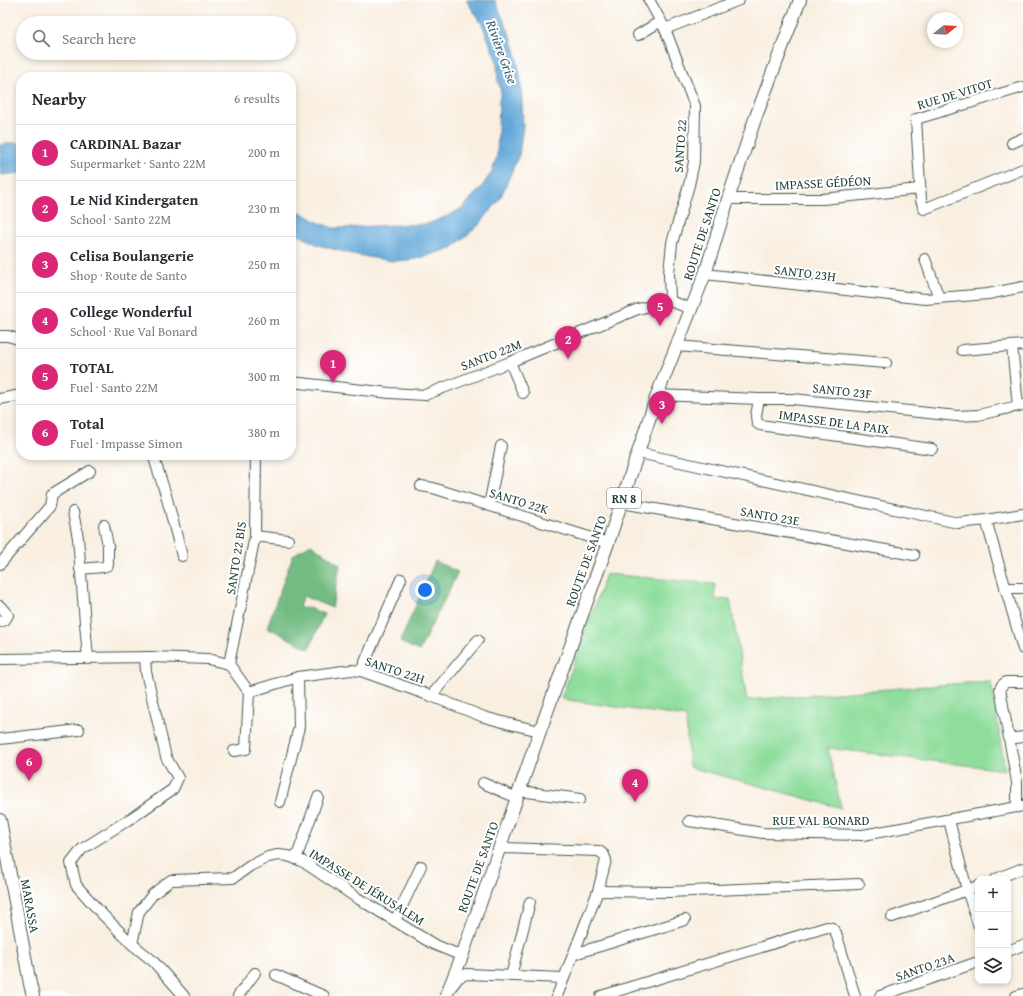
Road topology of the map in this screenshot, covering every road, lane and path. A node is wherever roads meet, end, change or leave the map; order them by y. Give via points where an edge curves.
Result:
1 (649, 0) edge
2 (739, 0) edge
3 (800, 0) edge
4 (663, 25) junction
5 (638, 35) dead end
6 (1023, 87) edge
7 (1023, 138) edge
8 (1012, 143) dead end
9 (1023, 169) edge
10 (920, 189) junction
11 (728, 199) junction
12 (925, 259) dead end
13 (705, 274) junction
14 (1023, 287) edge
15 (938, 298) junction
16 (670, 301) junction
17 (692, 309) junction
18 (0, 336) edge
19 (16, 338) edge
20 (1023, 345) edge
21 (677, 346) junction
22 (1012, 346) junction
23 (962, 350) dead end
24 (510, 362) junction
25 (886, 363) dead end
26 (296, 383) edge
27 (523, 393) dead end
28 (657, 395) junction
29 (16, 396) edge
30 (0, 399) edge
31 (759, 399) junction
32 (1021, 405) edge
33 (501, 446) dead end
34 (932, 449) dead end
35 (639, 453) junction
36 (155, 460) edge
37 (256, 460) edge
38 (90, 470) dead end
39 (421, 486) dead end
40 (622, 503) junction
41 (489, 505) junction
42 (73, 512) dead end
43 (1023, 514) edge
44 (986, 520) junction
45 (104, 525) dead end
46 (255, 536) junction
47 (288, 540) dead end
48 (608, 543) junction
49 (914, 555) dead end
50 (182, 556) dead end
51 (0, 564) edge
52 (80, 569) junction
53 (401, 579) dead end
54 (1005, 588) junction
55 (1023, 588) edge
56 (0, 606) edge
57 (0, 622) edge
58 (478, 640) dead end
59 (1023, 649) edge
60 (145, 657) junction
61 (0, 659) edge
62 (88, 659) junction
63 (229, 664) junction
64 (361, 671) junction
65 (298, 677) junction
66 (1023, 682) edge
67 (249, 692) junction
68 (431, 696) junction
69 (79, 730) dead end
70 (540, 731) junction
71 (1023, 737) edge
72 (0, 739) edge
73 (1009, 739) junction
74 (234, 751) dead end
75 (483, 783) dead end
76 (518, 794) junction
77 (318, 797) dead end
78 (580, 799) dead end
79 (280, 802) dead end
80 (1020, 806) edge
81 (0, 820) edge
82 (949, 820) junction
83 (689, 822) dead end
84 (500, 848) junction
85 (296, 859) junction
86 (421, 866) dead end
87 (1023, 868) edge
88 (1003, 876) edge
89 (859, 884) dead end
90 (975, 887) edge
91 (968, 890) junction
92 (598, 891) junction
93 (530, 902) dead end
94 (975, 914) edge
95 (892, 917) dead end
96 (685, 920) dead end
97 (396, 921) junction
98 (132, 944) junction
99 (1023, 946) edge
100 (1011, 950) edge
101 (574, 954) junction
102 (462, 956) junction
103 (975, 963) edge
104 (255, 973) dead end
105 (276, 974) dead end
106 (511, 976) junction
107 (563, 978) junction
108 (447, 994) edge
109 (1023, 994) edge
110 (33, 996) edge
111 (184, 996) edge
112 (238, 996) edge
113 (324, 996) edge
114 (557, 996) edge
115 (601, 996) edge
116 (855, 996) edge
117 (880, 996) edge
118 (1016, 996) edge

1 - 4 street, SANTO 22
2 - 4 street
3 - 11 main road, ROUTE DE SANTO / RN 8
4 - 5 street
4 - 16 street, SANTO 22 via 695,106 694,162 672,243
6 - 10 street, RUE DE VITOT via 916,119
7 - 8 street
9 - 10 street via 924,209
10 - 11 street, IMPASSE GÉDÉON via 823,198
11 - 13 main road, ROUTE DE SANTO / RN 8
12 - 15 street
13 - 15 street, SANTO 23H via 902,297
13 - 17 main road, ROUTE DE SANTO / RN 8
14 - 15 street, SANTO 23H via 988,294
16 - 17 street
16 - 24 street, SANTO 22M via 638,309
17 - 21 main road, ROUTE DE SANTO / RN 8
18 - 19 street
20 - 22 street
21 - 25 street
21 - 28 main road, ROUTE DE SANTO / RN 8
22 - 23 street
22 - 32 street
24 - 26 street, SANTO 22M via 425,395
24 - 27 street
28 - 31 street, SANTO 23F
28 - 35 main road, ROUTE DE SANTO / RN 8
29 - 30 street
31 - 32 street, SANTO 23F via 793,399 956,416
31 - 34 street, IMPASSE DE LA PAIX via 756,416 760,425
33 - 41 street
35 - 40 main road, ROUTE DE SANTO / RN 8
35 - 44 street via 958,523
36 - 50 street
37 - 46 street, SANTO 22 BIS
38 - 51 street via 52,494 50,506
39 - 41 street, SANTO 22K
40 - 48 main road, ROUTE DE SANTO / RN 8
40 - 49 street, SANTO 23E
41 - 48 street, SANTO 22K
42 - 52 street
43 - 44 street
44 - 54 street
45 - 52 street via 108,565
46 - 47 street
46 - 63 street, SANTO 22 BIS
48 - 70 main road, ROUTE DE SANTO / RN 8
52 - 62 street
53 - 64 street
54 - 55 street
54 - 59 street
56 - 57 street via 8,615
58 - 68 street
60 - 62 street
60 - 63 street via 208,659
60 - 98 street via 146,672 166,757 178,778 173,789 82,849 71,863 76,884
61 - 62 street
63 - 67 street
64 - 65 street, SANTO 22H
64 - 68 street, SANTO 22H
65 - 67 street, SANTO 22H
65 - 79 street via 299,727
66 - 73 street via 1006,682 1000,689
67 - 74 street via 246,749
68 - 70 street, SANTO 22H via 484,717
69 - 72 street
70 - 76 main road, ROUTE DE SANTO / RN 8
71 - 73 street
73 - 80 street
75 - 76 street
76 - 78 street
76 - 84 main road, ROUTE DE SANTO / RN 8
77 - 85 street
80 - 82 street, RUE VAL BONARD
81 - 110 main road, MARASSA
82 - 83 street, RUE VAL BONARD via 863,835 763,833
82 - 91 street
84 - 92 street via 599,851 606,860
84 - 102 main road, ROUTE DE SANTO / RN 8
85 - 97 street, IMPASSE DE JÉRUSALEM
85 - 98 street, IMPASSE DE JÉRUSALEM via 278,855 268,857 233,878 171,880 153,894 139,912
86 - 97 street
87 - 88 street
89 - 92 street via 668,892
90 - 91 street
91 - 94 street
91 - 95 street
92 - 101 street
93 - 106 street
96 - 101 street
97 - 102 street, IMPASSE DE JÉRUSALEM via 433,944
98 - 111 street via 153,961
99 - 100 street
101 - 107 street
102 - 108 main road, ROUTE DE SANTO / RN 8
103 - 117 street, SANTO 23A
104 - 112 street
105 - 113 street
106 - 107 street
106 - 108 street via 467,974 459,978
107 - 114 street
109 - 118 street
115 - 116 street via 827,927 836,933

